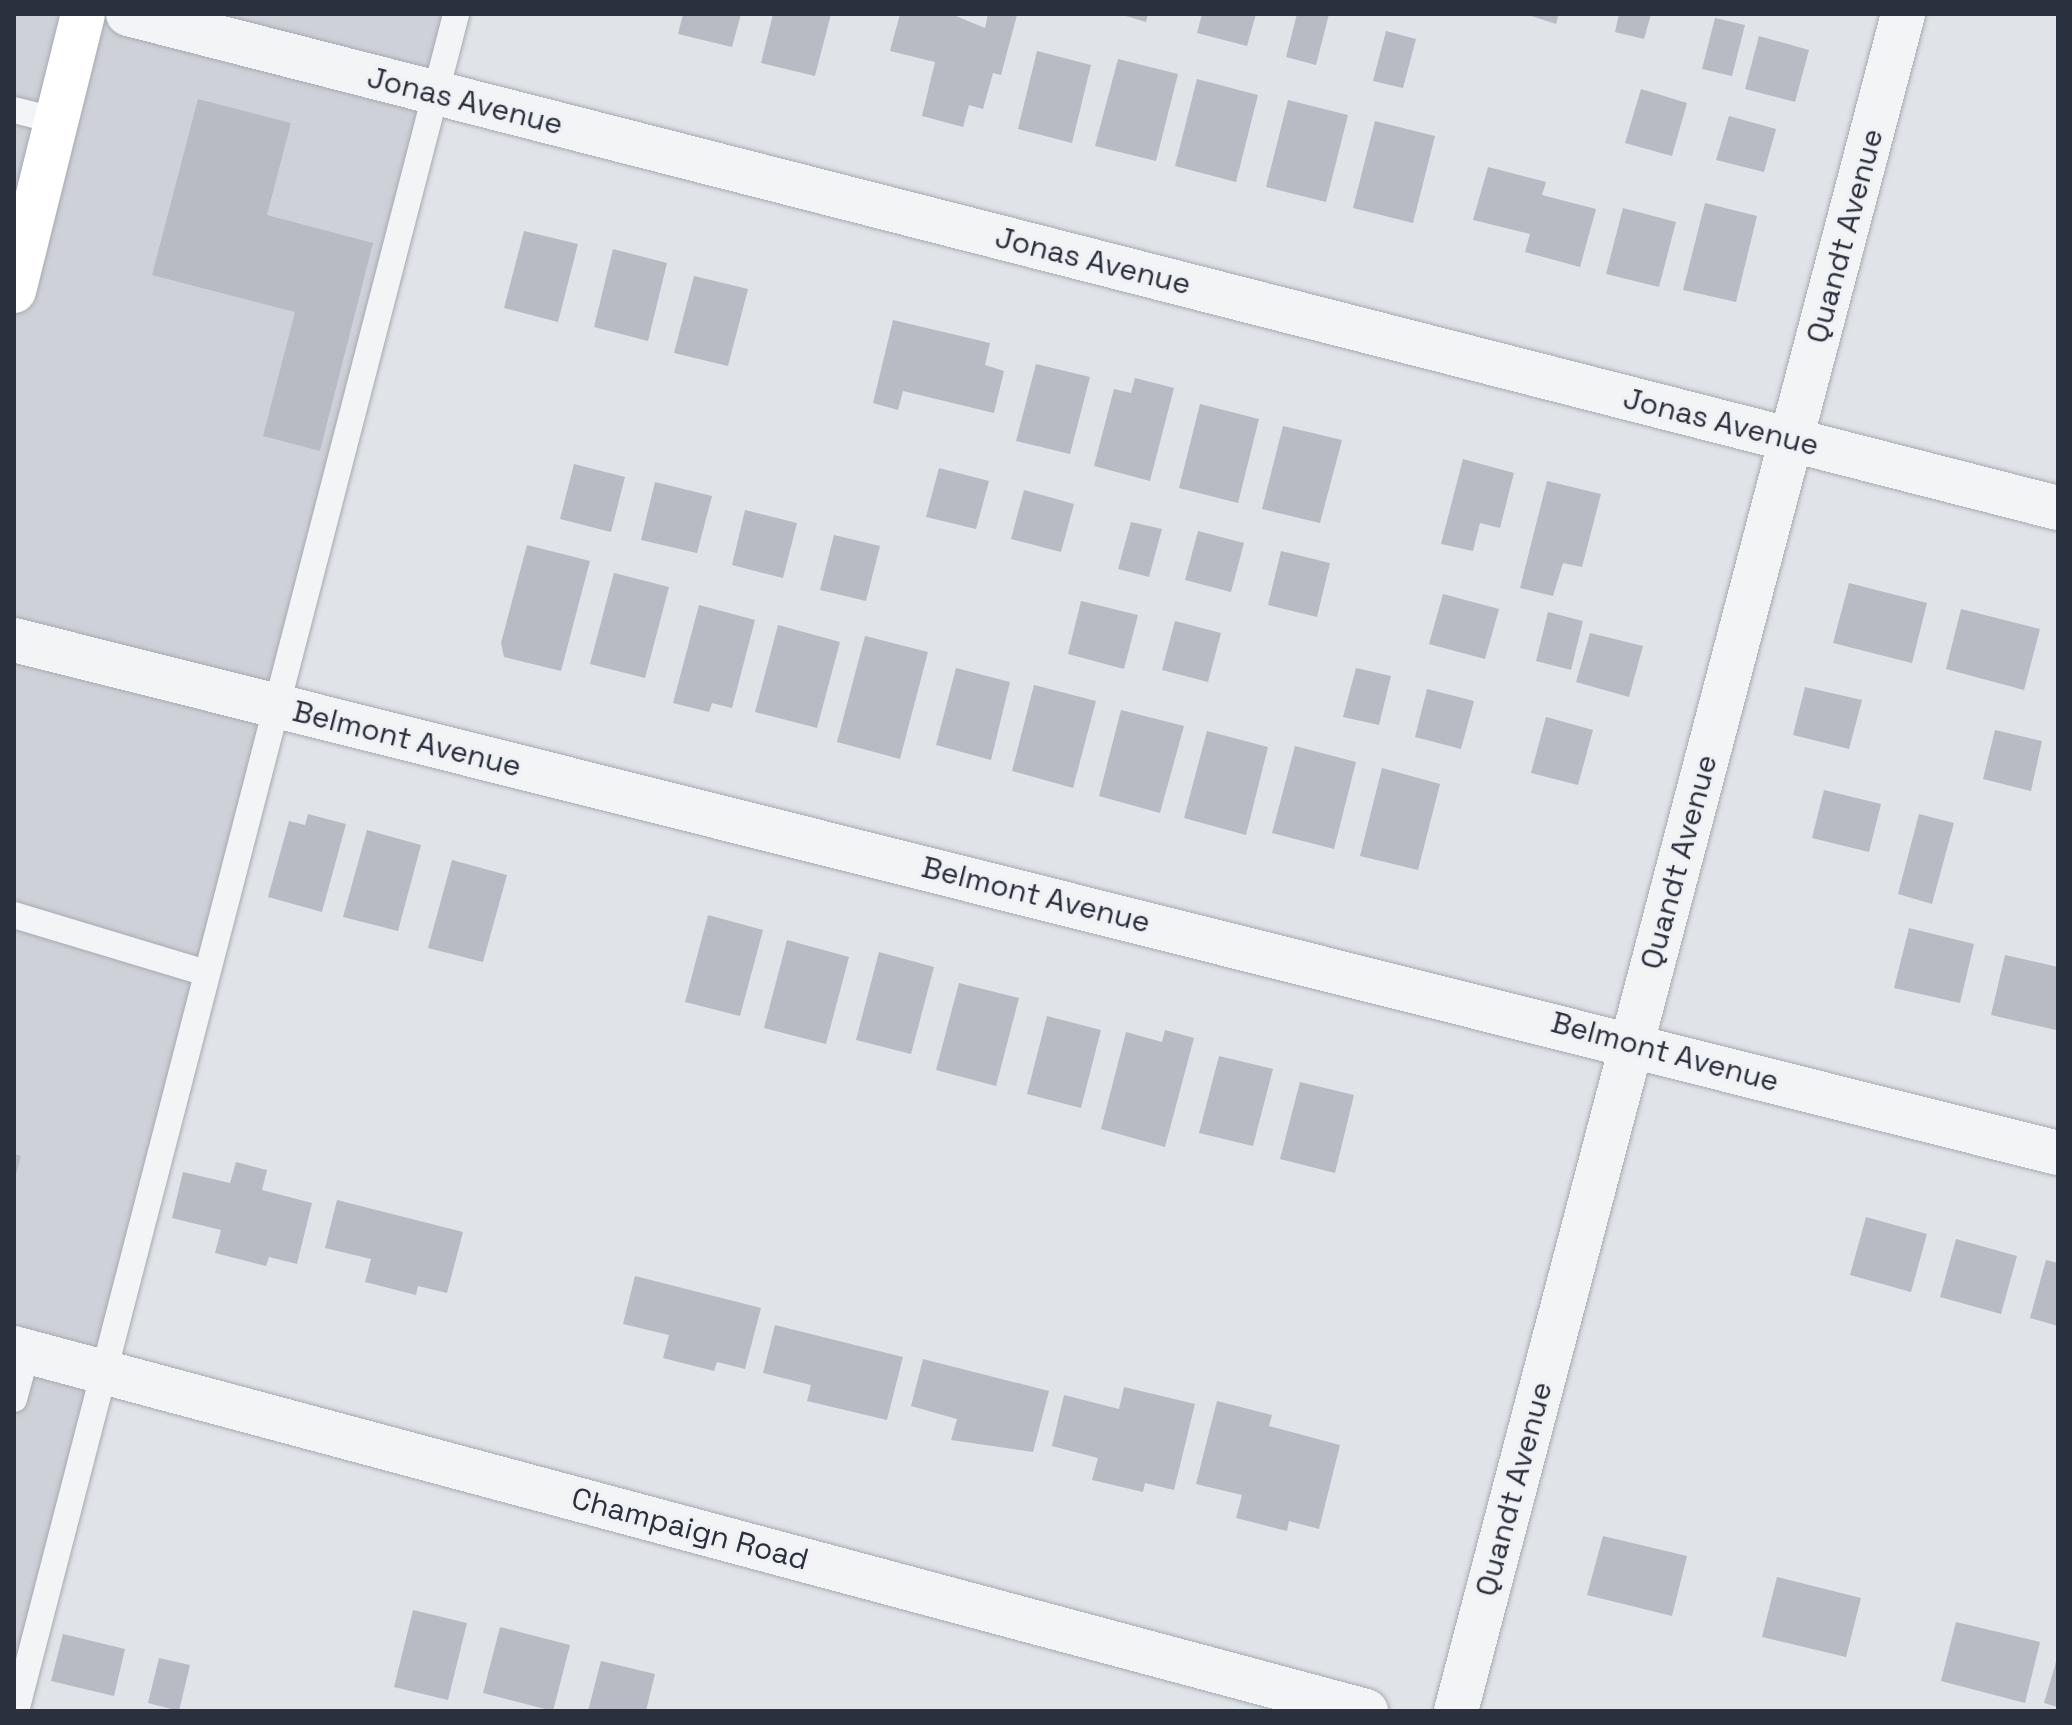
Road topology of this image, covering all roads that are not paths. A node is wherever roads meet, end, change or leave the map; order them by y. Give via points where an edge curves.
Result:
1 (83, 14) edge
2 (128, 14) edge
3 (456, 14) edge
4 (1903, 14) edge
5 (436, 93) junction
6 (14, 110) edge
7 (58, 121) junction
8 (22, 221) edge
9 (14, 291) edge
10 (1791, 440) junction
11 (2058, 508) edge
12 (14, 640) edge
13 (275, 706) junction
14 (14, 915) edge
15 (206, 973) junction
16 (1632, 1044) junction
17 (2058, 1153) edge
18 (20, 1350) edge
19 (104, 1371) junction
20 (14, 1399) edge
21 (16, 1711) edge
22 (1366, 1711) edge
23 (1456, 1711) edge

1 - 7 main road
2 - 5 street, Jonas Avenue
3 - 5 lane
4 - 10 street, Quandt Avenue
5 - 10 street, Jonas Avenue
5 - 13 lane
6 - 7 lane
7 - 8 main road
8 - 9 main road
10 - 11 street, Jonas Avenue
10 - 16 street, Quandt Avenue
12 - 13 street, Belmont Avenue
13 - 15 lane
13 - 16 street, Belmont Avenue
14 - 15 lane
15 - 19 lane
16 - 17 street, Belmont Avenue
16 - 23 street, Quandt Avenue
18 - 19 street, Champaign Road
18 - 20 lane
19 - 21 lane
19 - 22 street, Champaign Road

